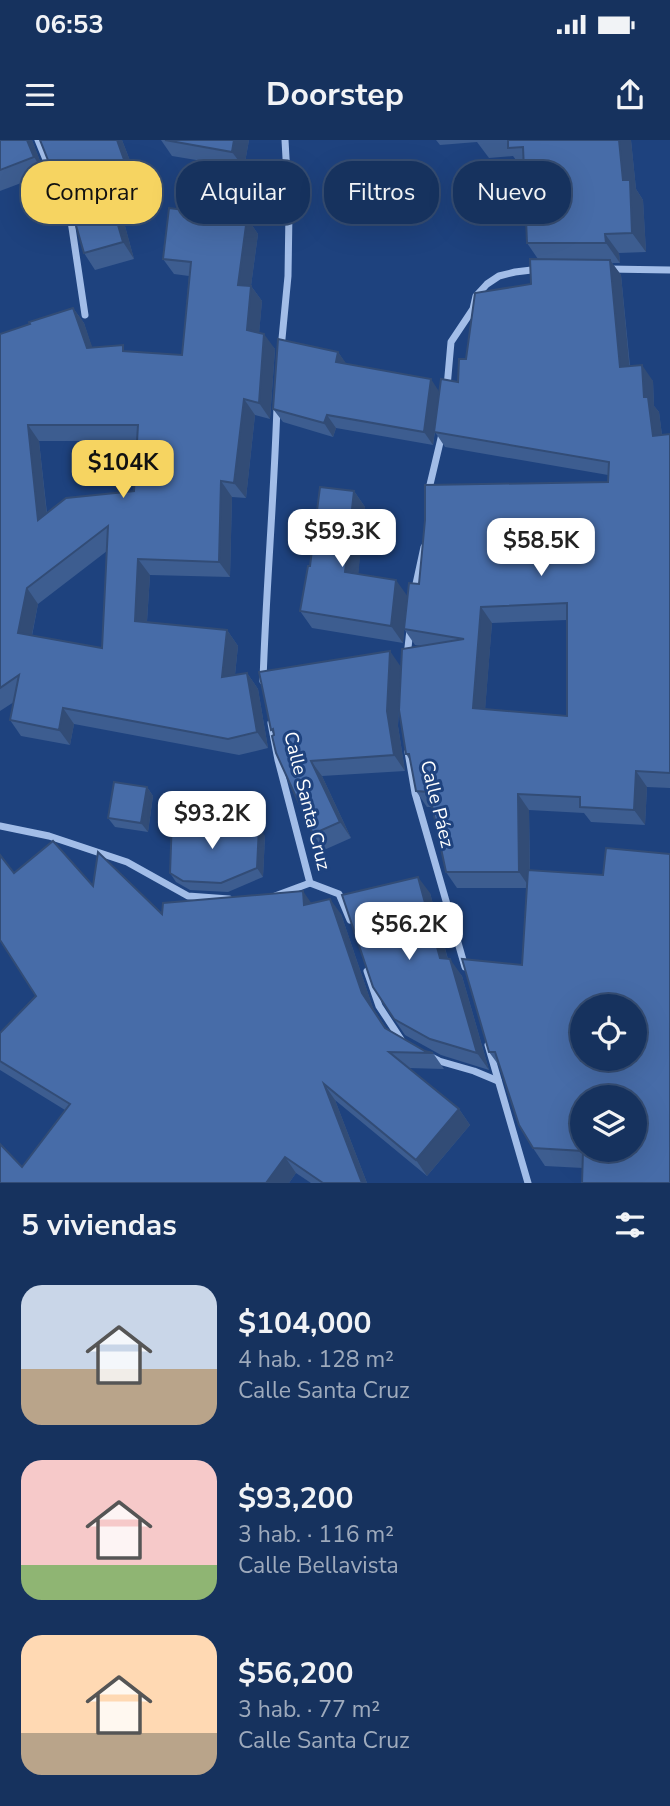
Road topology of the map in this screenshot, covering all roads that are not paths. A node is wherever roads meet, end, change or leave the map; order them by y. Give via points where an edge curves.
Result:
1 (38, 140) edge
2 (285, 140) edge
3 (549, 268) edge
4 (603, 269) edge
5 (670, 270) edge
6 (85, 315) dead end
7 (280, 358) edge
8 (446, 396) edge
9 (278, 397) edge
10 (443, 423) edge
11 (427, 496) edge
12 (425, 540) edge
13 (413, 599) edge
14 (411, 624) edge
15 (407, 661) edge
16 (265, 695) edge
17 (270, 721) edge
18 (406, 740) edge
19 (0, 826) edge
20 (310, 883) junction
21 (238, 899) edge
22 (264, 901) edge
23 (351, 924) edge
24 (363, 959) edge
25 (468, 976) edge
26 (486, 1042) edge
27 (410, 1045) edge
28 (420, 1051) edge
29 (498, 1081) junction
30 (528, 1183) edge

1 - 6 street via 71,221
2 - 7 street via 288,276
3 - 8 street via 499,276 476,296 452,342
4 - 5 street
9 - 16 street
10 - 11 street
12 - 13 street
14 - 15 street
17 - 20 street, Calle Santa Cruz
18 - 25 street, Calle Páez via 415,793
19 - 21 street via 127,862 188,896
20 - 22 street
20 - 23 street, Calle Santa Cruz via 339,894
24 - 27 street via 379,1006 401,1040
26 - 29 street
28 - 29 street
29 - 30 street

